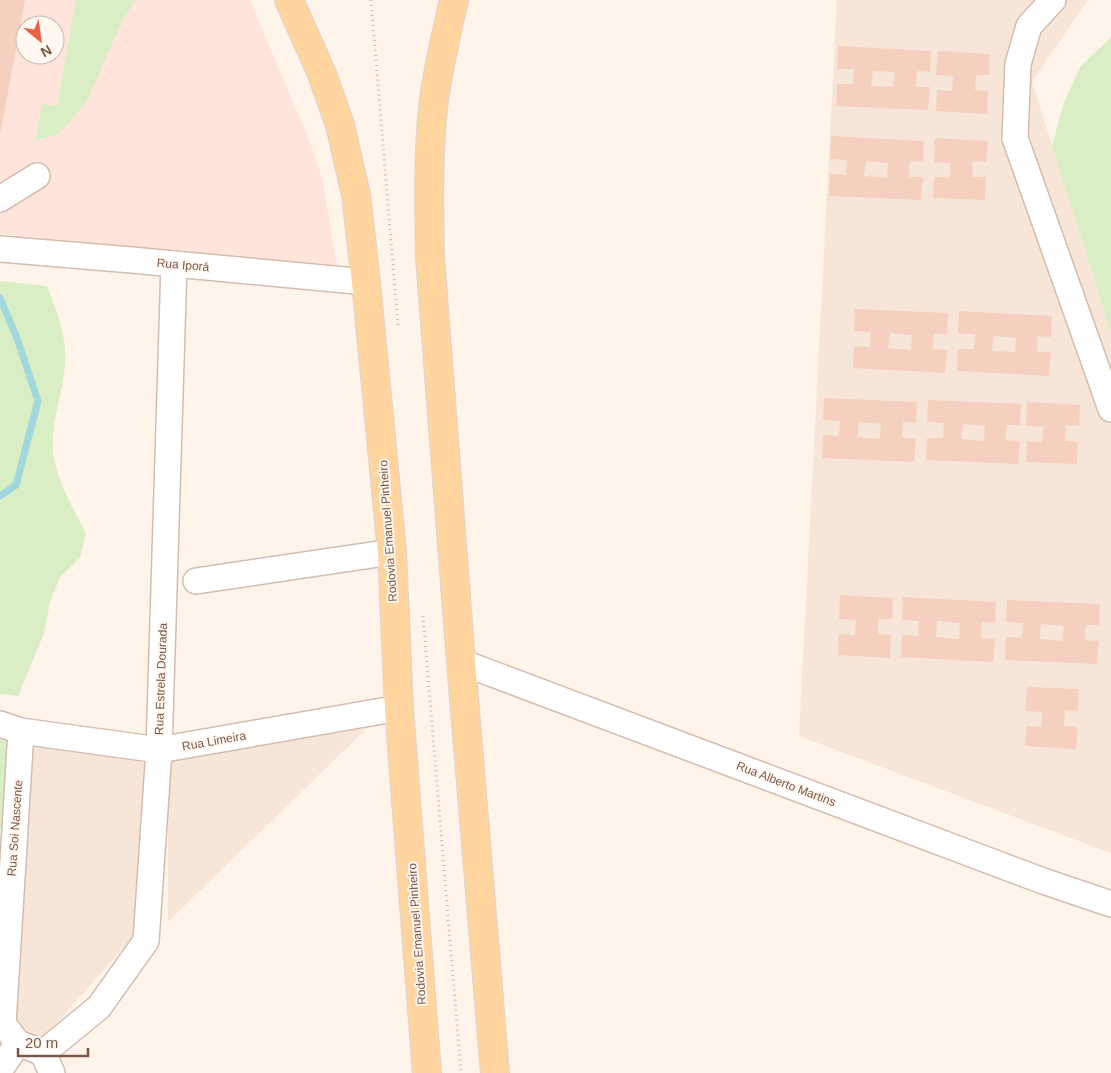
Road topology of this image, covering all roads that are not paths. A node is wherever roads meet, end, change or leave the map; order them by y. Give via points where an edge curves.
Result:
1 (289, 0) edge
2 (454, 0) edge
3 (1053, 0) edge
4 (37, 176) dead end
5 (0, 199) edge
6 (0, 250) edge
7 (174, 264) junction
8 (366, 282) junction
9 (1111, 409) edge
10 (392, 552) junction
11 (196, 582) dead end
12 (461, 662) junction
13 (399, 708) junction
14 (10, 728) edge
15 (158, 750) junction
16 (1111, 901) edge
17 (18, 1043) junction
18 (48, 1063) edge
19 (0, 1070) edge
20 (427, 1073) edge
21 (495, 1073) edge

1 - 8 main road, Rodovia Emanuel Pinheiro via 322,74 340,125 356,195
2 - 12 main road via 433,108 429,211
3 - 9 street via 1029,26 1018,64 1015,138
4 - 5 street
6 - 7 street, Rua Iporá
7 - 8 street, Rua Iporá
7 - 15 street, Rua Estrela Dourada
8 - 10 main road, Rodovia Emanuel Pinheiro
10 - 11 street
10 - 13 main road, Rodovia Emanuel Pinheiro
12 - 16 street, Rua Alberto Martins via 1043,881
12 - 21 main road
13 - 15 street, Rua Limeira
13 - 20 main road, Rodovia Emanuel Pinheiro
14 - 15 street, Rua Limeira
14 - 17 street, Rua Soi Nascente via 2,1024
15 - 18 street, Rua Estrela Dourada via 146,941 99,1007
17 - 18 street, Rua Soi Nascente
17 - 19 street

